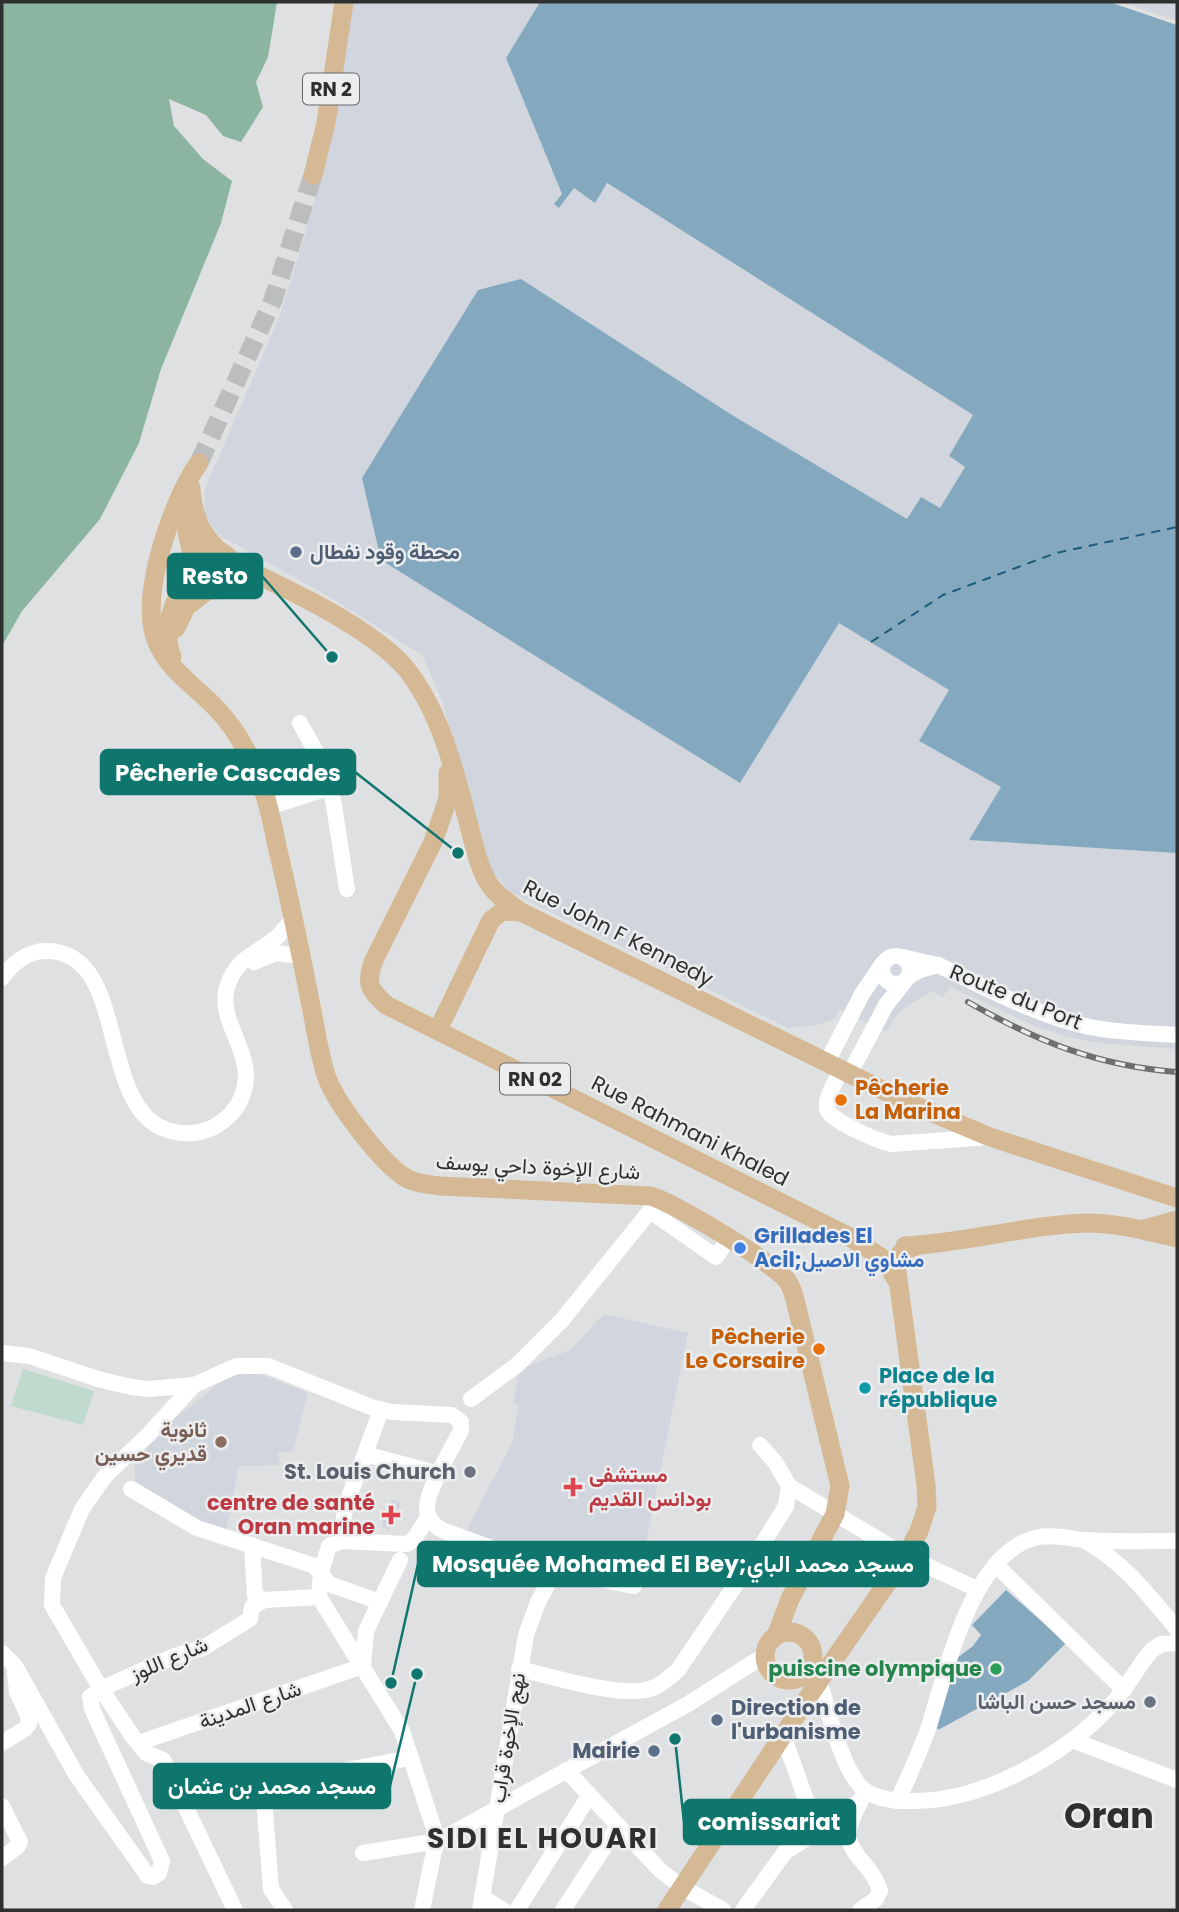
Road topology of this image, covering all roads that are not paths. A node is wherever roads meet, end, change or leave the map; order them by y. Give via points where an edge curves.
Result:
1 (344, 2) edge
2 (313, 175) tunnel mouth
3 (191, 488) junction
4 (225, 556) junction
5 (193, 566) junction
6 (229, 583) junction
7 (208, 590) junction
8 (291, 592) junction
9 (183, 677) junction
10 (300, 723) dead end
11 (445, 748) junction
12 (331, 787) junction
13 (268, 807) junction
14 (471, 833) junction
15 (433, 842) junction
16 (347, 889) dead end
17 (521, 912) junction
18 (293, 918) junction
19 (301, 956) junction
20 (902, 957) junction
21 (883, 963) junction
22 (939, 965) junction
23 (233, 973) junction
24 (2, 978) edge
25 (906, 979) junction
26 (438, 1030) junction
27 (1177, 1035) edge
28 (839, 1070) junction
29 (990, 1137) junction
30 (1177, 1197) edge
31 (1177, 1220) edge
32 (1144, 1230) junction
33 (850, 1237) junction
34 (1177, 1238) edge
35 (728, 1239) junction
36 (918, 1245) junction
37 (897, 1281) junction
38 (2, 1353) edge
39 (194, 1385) junction
40 (471, 1398) dead end
41 (381, 1410) junction
42 (760, 1445) dead end
43 (365, 1454) junction
44 (439, 1474) junction
45 (789, 1486) junction
46 (131, 1489) dead end
47 (835, 1514) junction
48 (429, 1517) junction
49 (1083, 1540) junction
50 (1177, 1541) edge
51 (335, 1543) junction
52 (253, 1545) junction
53 (906, 1556) junction
54 (400, 1560) dead end
55 (996, 1565) junction
56 (555, 1571) junction
57 (321, 1572) junction
58 (635, 1586) dead end
59 (978, 1588) junction
60 (319, 1597) junction
61 (790, 1599) junction
62 (264, 1600) junction
63 (380, 1602) junction
64 (1177, 1629) edge
65 (798, 1634) junction
66 (776, 1636) junction
67 (1177, 1643) edge
68 (2, 1653) edge
69 (765, 1655) junction
70 (363, 1666) junction
71 (15, 1667) junction
72 (519, 1669) junction
73 (815, 1672) junction
74 (788, 1678) junction
75 (101, 1689) junction
76 (1124, 1690) junction
77 (795, 1716) junction
78 (783, 1735) junction
79 (1072, 1740) junction
80 (2, 1743) edge
81 (138, 1743) junction
82 (410, 1758) junction
83 (566, 1770) junction
84 (1177, 1780) edge
85 (263, 1785) junction
86 (867, 1792) junction
87 (589, 1796) junction
88 (182, 1801) junction
89 (897, 1801) junction
90 (2, 1805) edge
91 (496, 1810) junction
92 (618, 1826) junction
93 (817, 1831) junction
94 (438, 1841) junction
95 (363, 1853) dead end
96 (2, 1858) edge
97 (682, 1887) junction
98 (481, 1903) edge
99 (235, 1910) edge
100 (285, 1910) edge
101 (422, 1910) edge
102 (503, 1910) edge
103 (517, 1910) edge
104 (563, 1910) edge
105 (667, 1910) edge
106 (723, 1910) edge
107 (743, 1910) edge
108 (860, 1910) edge

1 - 2 main road, RN 2 via 326,123
3 - 4 main road via 197,518
3 - 5 main road via 187,532
3 - 9 main road, شارع الإخوة داحي يوسف via 200,463 163,543 152,599 157,644
4 - 5 main road via 203,552
4 - 6 main road via 234,573
4 - 8 main road, Rue John F Kennedy / RN 02
5 - 7 main road via 195,580
5 - 9 main road, شارع الإخوة داحي يوسف via 175,601 167,632 171,656
6 - 7 main road
6 - 8 main road, Rue John F Kennedy / RN 02 via 261,583
7 - 9 main road via 186,607 177,622 175,650
8 - 11 main road, Rue John F Kennedy / RN 02 via 391,653 419,687
9 - 13 main road, شارع الإخوة داحي يوسف via 216,708 241,741
10 - 12 street
11 - 14 main road, Rue John F Kennedy / RN 02
11 - 15 main road, Rue Rahmani Khaled / RN 02 via 448,799
12 - 13 street
12 - 16 street
13 - 18 main road, شارع الإخوة داحي يوسف
14 - 15 main road via 451,827
14 - 17 main road, Rue John F Kennedy / RN 02 via 489,884
15 - 26 main road, Rue Rahmani Khaled / RN 02 via 368,978 372,991 386,1005
17 - 26 main road via 503,911 491,920
17 - 28 main road, Rue John F Kennedy / RN 02
18 - 19 main road, شارع الإخوة داحي يوسف
18 - 23 street via 273,940 243,959
19 - 23 street via 270,954
19 - 35 main road, شارع الإخوة داحي يوسف via 332,1088 397,1172 422,1184 650,1195
20 - 21 street via 895,955
20 - 22 street, Route du Port
20 - 25 street via 910,969
21 - 25 street via 883,978 889,983 896,985
21 - 28 street via 862,994
22 - 25 street
22 - 27 street, Route du Port via 1067,1021 1109,1030
23 - 24 street via 226,1006 247,1067 245,1089 235,1109 219,1124 189,1133 167,1130 140,1112 97,988 82,964 58,952 40,951 19,960
25 - 28 street
26 - 33 main road, Rue Rahmani Khaled / RN 02
28 - 29 main road, Rue John F Kennedy / RN 02
28 - 29 street via 827,1108 833,1117 880,1141
29 - 30 main road, RN 02
31 - 32 main road
32 - 34 main road, RN 02
32 - 36 main road, RN 02 via 1088,1223
33 - 36 main road, RN 02 via 877,1246
33 - 37 main road via 885,1260
35 - 40 street via 716,1256 650,1211 562,1320 517,1365
35 - 47 main road, شارع الإخوة داحي يوسف via 789,1282 840,1486
36 - 37 main road via 897,1257
37 - 53 main road via 927,1507
38 - 39 street via 29,1356 131,1387
39 - 41 street via 236,1366 268,1366
39 - 75 street via 105,1476 82,1509 53,1578 52,1605
41 - 43 street
41 - 44 street via 452,1415 461,1422
42 - 45 street
43 - 44 street
43 - 51 street
44 - 48 street via 426,1504
45 - 47 street
45 - 72 street via 786,1506 753,1559 666,1681 646,1690 623,1690
46 - 52 street via 197,1528
47 - 53 street
47 - 61 main road, شارع الإخوة داحي يوسف
48 - 51 street via 407,1544
48 - 56 street via 442,1530
49 - 50 street
49 - 55 street via 1053,1536 1027,1541
49 - 64 street via 1127,1571
51 - 57 street
52 - 57 street
52 - 62 street via 255,1596
53 - 59 street
53 - 73 main road
54 - 63 street
55 - 59 street
55 - 76 street
56 - 58 street
56 - 72 street, نهج الإخوة قراب via 538,1602
57 - 60 street
57 - 63 street via 329,1584
59 - 89 street
60 - 62 street
60 - 70 street
61 - 65 main road
61 - 66 main road, شارع الإخوة داحي يوسف
62 - 75 street, شارع اللوز via 252,1607 250,1619 203,1648
63 - 70 street via 366,1631
65 - 66 main road
65 - 73 main road via 809,1643
66 - 69 main road
67 - 76 street via 1152,1650
68 - 71 street
69 - 74 main road via 769,1670
69 - 83 street
70 - 81 street, شارع المدينة
70 - 82 street via 402,1731
71 - 75 street via 77,1776 153,1877 162,1861 92,1709 90,1697
71 - 80 street via 17,1692 29,1724
72 - 91 street, نهج الإخوة قراب
73 - 74 main road
73 - 77 main road
73 - 86 street via 846,1765
74 - 77 main road
75 - 81 street
76 - 79 street
77 - 78 main road
78 - 93 street
78 - 97 main road
79 - 84 street
79 - 89 street via 983,1789 954,1798
81 - 88 street via 146,1753 163,1760
82 - 85 street
82 - 94 street
83 - 87 street
83 - 91 street
85 - 88 street
85 - 100 street via 271,1889
86 - 89 street
86 - 93 street via 852,1809
86 - 108 street via 854,1816 850,1848 878,1882 880,1891
87 - 92 street
87 - 103 street
88 - 99 street
90 - 96 street via 20,1842
91 - 94 street
91 - 98 street, نهج الإخوة قراب
92 - 97 street
92 - 104 street
93 - 107 street via 785,1852
94 - 95 street
94 - 101 street
97 - 105 main road
97 - 106 street
98 - 102 street

